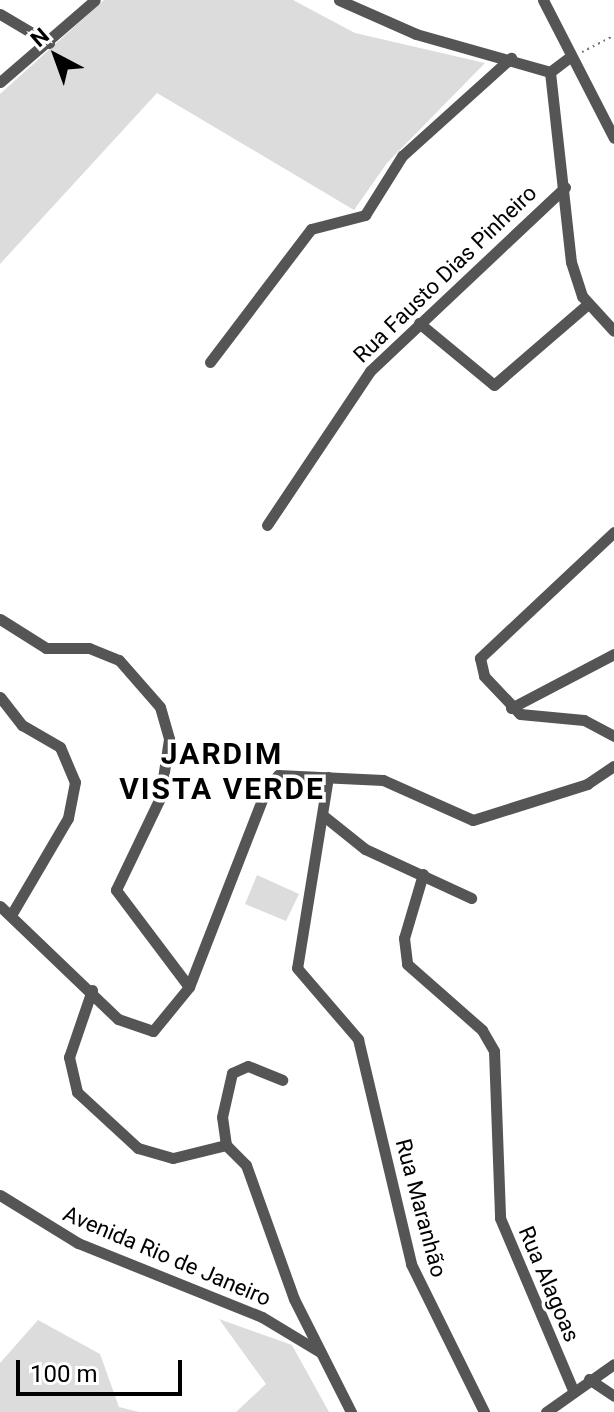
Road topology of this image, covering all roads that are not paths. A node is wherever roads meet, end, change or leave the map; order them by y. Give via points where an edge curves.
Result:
1 (95, 0) edge
2 (339, 0) edge
3 (543, 0) edge
4 (0, 14) edge
5 (49, 43) junction
6 (570, 57) junction
7 (511, 58) junction
8 (550, 72) junction
9 (0, 82) edge
10 (614, 138) edge
11 (565, 187) junction
12 (588, 304) junction
13 (419, 323) junction
14 (614, 331) edge
15 (210, 362) dead end
16 (267, 525) dead end
17 (614, 532) edge
18 (0, 619) edge
19 (614, 654) edge
20 (0, 697) edge
21 (511, 708) junction
22 (614, 736) edge
23 (614, 766) edge
24 (328, 777) junction
25 (325, 817) junction
26 (423, 874) junction
27 (471, 898) dead end
28 (0, 906) edge
29 (11, 915) junction
30 (189, 987) junction
31 (92, 990) junction
32 (282, 1080) dead end
33 (226, 1145) junction
34 (0, 1195) edge
35 (321, 1352) junction
36 (614, 1364) edge
37 (589, 1379) junction
38 (572, 1388) junction
39 (614, 1396) edge
40 (351, 1412) edge
41 (484, 1412) edge
42 (546, 1412) edge

1 - 5 street
2 - 7 street via 416,34
3 - 6 street
4 - 5 street
5 - 9 street
6 - 8 street
6 - 10 street
7 - 8 street
7 - 15 street via 402,156 365,215 311,229
8 - 11 street
11 - 12 street via 571,262
11 - 13 street, Rua Fausto Dias Pinheiro
12 - 13 street via 494,385
12 - 14 street
13 - 16 street, Rua Fausto Dias Pinheiro via 370,371
17 - 21 street via 485,650 484,676
18 - 30 street via 46,648 89,648 119,660 160,707 169,739 157,812 116,890
19 - 21 street
20 - 29 street via 22,725 60,747 75,782 68,818
21 - 22 street via 529,717 594,723
23 - 24 street via 587,784 473,820 401,784
24 - 25 street, Rua Maranhão
24 - 30 street via 272,779
25 - 26 street via 365,849
25 - 41 street, Rua Maranhão via 295,960 306,986 358,1039 411,1264
26 - 27 street
26 - 38 street, Rua Alagoas via 404,938 407,964 482,1030 494,1051 500,1218
28 - 29 street
29 - 31 street via 37,947
30 - 31 street via 163,1025 141,1032
31 - 33 street via 69,1057 86,1103 156,1156
32 - 33 street via 248,1066 232,1073 222,1117
33 - 35 street, Avenida Rio de Janeiro via 246,1165
34 - 35 street, Avenida Rio de Janeiro via 78,1243 262,1317
35 - 40 street, Avenida Rio de Janeiro
36 - 37 street
37 - 38 street
37 - 39 street
38 - 42 street

